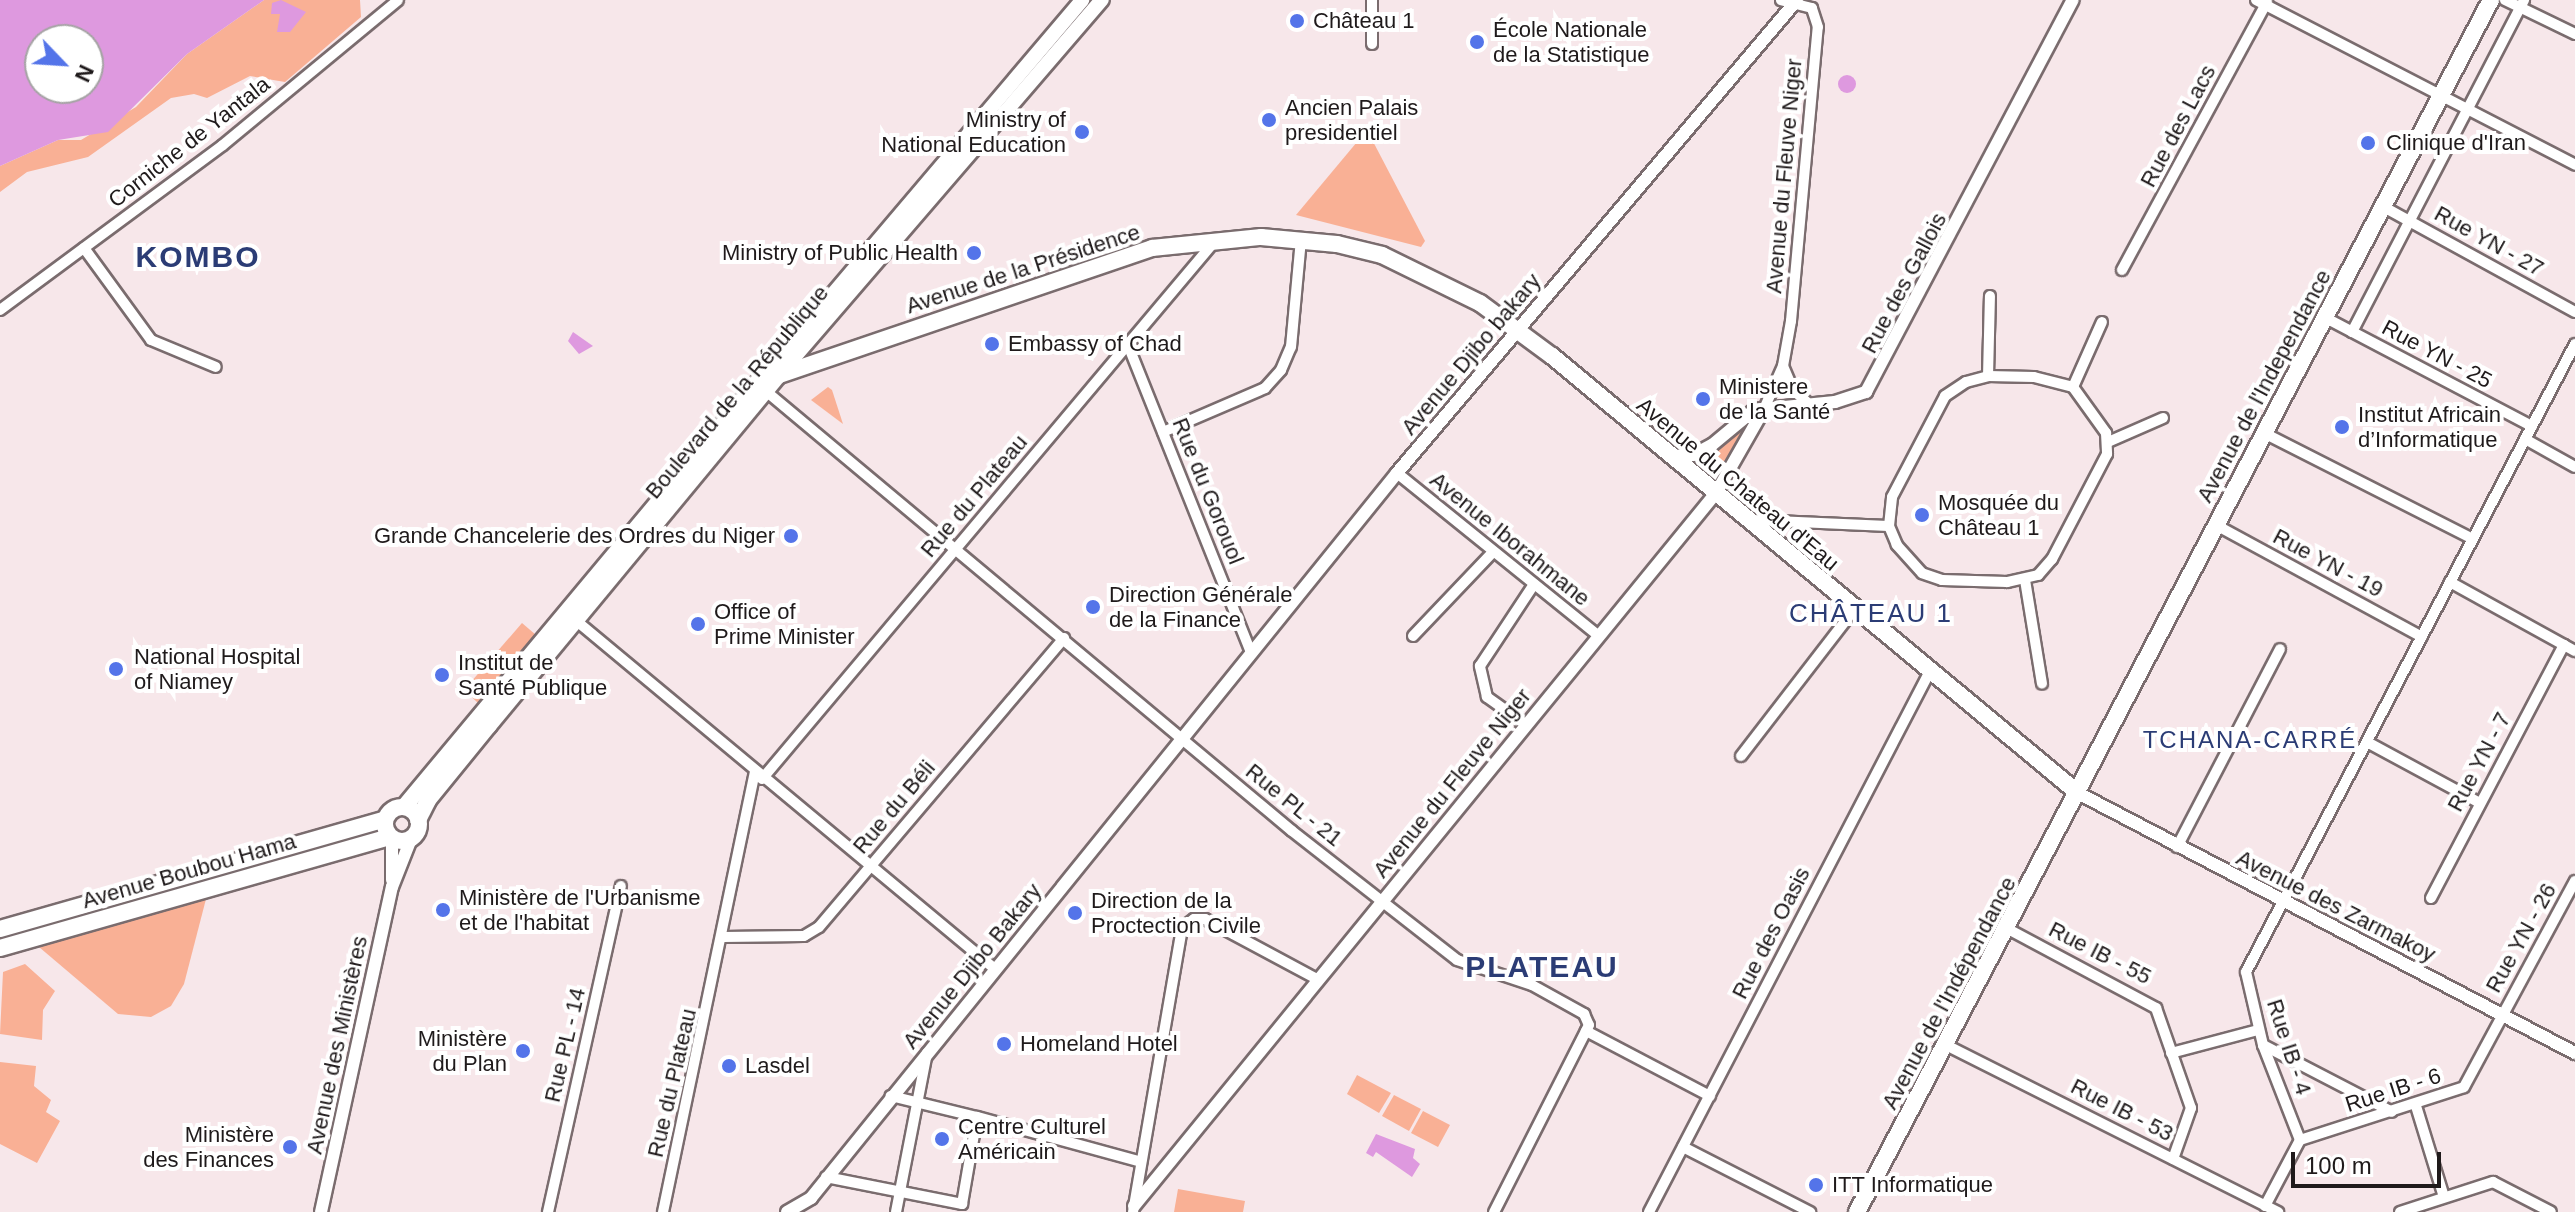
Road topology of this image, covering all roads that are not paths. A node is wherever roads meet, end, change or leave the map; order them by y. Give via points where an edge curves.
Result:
1 (398, 0) edge
2 (1082, 0) edge
3 (1102, 0) edge
4 (1372, 0) edge
5 (1781, 0) edge
6 (2073, 0) edge
7 (2491, 0) edge
8 (2505, 0) edge
9 (1796, 1) edge
10 (2263, 2) edge
11 (2522, 4) edge
12 (2575, 34) edge
13 (1372, 44) dead end
14 (1052, 48) junction
15 (2440, 96) junction
16 (2468, 110) junction
17 (2575, 165) edge
18 (2382, 206) junction
19 (2410, 221) junction
20 (1217, 239) junction
21 (1301, 239) junction
22 (84, 248) junction
23 (2122, 270) dead end
24 (1990, 296) dead end
25 (0, 310) edge
26 (2575, 312) edge
27 (2324, 317) junction
28 (2102, 322) dead end
29 (1519, 331) junction
30 (2352, 332) junction
31 (2575, 344) edge
32 (1128, 345) junction
33 (1783, 366) junction
34 (216, 367) dead end
35 (1988, 376) junction
36 (767, 381) junction
37 (2073, 387) junction
38 (1807, 402) junction
39 (1764, 409) junction
40 (2163, 418) dead end
41 (2532, 426) junction
42 (1163, 432) junction
43 (2264, 433) junction
44 (2525, 439) junction
45 (2108, 442) junction
46 (1670, 457) junction
47 (2575, 467) edge
48 (1397, 473) junction
49 (1716, 493) junction
50 (1746, 520) junction
51 (2216, 525) junction
52 (1889, 526) junction
53 (2473, 539) junction
54 (957, 548) junction
55 (1493, 552) junction
56 (2025, 580) junction
57 (2450, 582) junction
58 (1534, 584) junction
59 (1854, 610) junction
60 (571, 616) junction
61 (1413, 636) dead end
62 (1599, 636) junction
63 (2422, 637) junction
64 (1064, 638) junction
65 (2564, 645) junction
66 (2280, 649) dead end
67 (2575, 651) edge
68 (1251, 653) junction
69 (1929, 673) junction
70 (2042, 684) dead end
71 (1525, 724) junction
72 (1183, 739) junction
73 (2367, 742) junction
74 (1741, 756) dead end
75 (759, 776) junction
76 (2078, 793) junction
77 (2480, 803) junction
78 (404, 807) junction
79 (385, 819) junction
80 (418, 820) junction
81 (391, 838) junction
82 (411, 839) junction
83 (2177, 847) junction
84 (870, 867) junction
85 (2575, 881) edge
86 (621, 886) dead end
87 (392, 887) junction
88 (2572, 893) edge
89 (2431, 898) dead end
90 (2284, 900) junction
91 (1380, 901) junction
92 (0, 929) edge
93 (2008, 929) junction
94 (723, 937) junction
95 (0, 948) edge
96 (995, 969) junction
97 (1317, 979) junction
98 (2501, 1014) junction
99 (2258, 1030) junction
100 (1586, 1031) junction
101 (1946, 1045) junction
102 (2263, 1045) junction
103 (927, 1052) junction
104 (2171, 1053) junction
105 (2575, 1053) edge
106 (891, 1096) junction
107 (1710, 1096) junction
108 (920, 1104) junction
109 (2416, 1106) junction
110 (2392, 1112) junction
111 (977, 1117) junction
112 (2300, 1140) junction
113 (1683, 1147) junction
114 (2173, 1159) junction
115 (1141, 1162) junction
116 (826, 1177) junction
117 (900, 1191) junction
118 (2443, 1194) junction
119 (2265, 1206) junction
120 (1133, 1209) edge
121 (321, 1212) edge
122 (548, 1212) edge
123 (663, 1212) edge
124 (787, 1212) edge
125 (896, 1212) edge
126 (1494, 1212) edge
127 (1649, 1212) edge
128 (1810, 1212) edge
129 (1857, 1212) edge
130 (2278, 1212) edge
131 (2400, 1212) edge
132 (2551, 1212) edge

1 - 22 street, Corniche de Yantala via 223,145
2 - 14 main road, Boulevard de la République
3 - 14 main road, Boulevard de la République
4 - 13 street
5 - 9 street
6 - 38 street, Rue des Gallois via 1876,380 1856,398
7 - 15 main road, Avenue de l'Independance
8 - 11 street
9 - 29 street, Avenue Djibo bakary
9 - 33 street, Avenue du Fleuve Niger via 1812,8 1818,27
10 - 15 street
10 - 23 street, Rue des Lacs
11 - 12 street
11 - 16 street
14 - 36 main road, Boulevard de la République
15 - 16 street
15 - 18 main road, Avenue de l'Independance
16 - 17 street
16 - 19 street
18 - 19 street, Rue YN - 27
18 - 27 main road, Avenue de l'Independance
19 - 26 street, Rue YN - 27
19 - 30 street
20 - 21 main road, Avenue de la Présidence
20 - 32 street, Rue du Plateau
20 - 36 main road, Avenue de la Présidence via 1152,248 1093,265
21 - 29 main road, Avenue de la Présidence via 1382,255 1419,270 1468,295
21 - 42 street via 1291,347 1281,370 1265,388
22 - 25 street, Corniche de Yantala
22 - 34 street via 157,345
24 - 35 street
27 - 30 street, Rue YN - 25
27 - 43 main road, Avenue de l'Independance
28 - 37 street
29 - 46 main road, Avenue du Chateau d'Eau
29 - 48 street, Avenue Djibo bakary
30 - 41 street, Rue YN - 25
31 - 41 street, Rue IB - 4
32 - 42 street, Rue du Gorouol
32 - 54 street, Rue du Plateau
33 - 38 street via 1793,390
33 - 39 street, Avenue du Fleuve Niger
35 - 37 street via 2034,377
35 - 52 street via 1956,388 1937,408 1892,497
36 - 54 street, Rue PL - 21
36 - 60 main road, Boulevard de la République
37 - 45 street via 2089,403
38 - 39 street, Rue des Gallois
39 - 46 street, Rue des Gallois via 1741,417 1702,450
39 - 49 street, Avenue du Fleuve Niger
40 - 45 street
41 - 44 street, Rue IB - 4
42 - 68 street, Rue du Gorouol
43 - 51 main road, Avenue de l'Independance
43 - 53 street
44 - 47 street
44 - 53 street, Rue IB - 4
45 - 56 street via 2104,464 2052,559
46 - 49 main road, Avenue du Chateau d'Eau
48 - 55 street, Avenue Iborahmane
48 - 68 street, Avenue Djibo bakary
49 - 50 main road, Avenue du Chateau d'Eau
49 - 62 street, Avenue du Fleuve Niger
50 - 52 street
50 - 59 main road, Avenue du Chateau d'Eau
51 - 63 street, Rue YN - 19
51 - 76 main road, Avenue de l'Independance
52 - 56 street via 1911,563 1931,577
53 - 57 street, Rue IB - 4
54 - 64 street, Rue PL - 21
54 - 75 street, Rue du Plateau
55 - 58 street, Avenue Iborahmane
55 - 61 street
56 - 70 street
57 - 63 street, Rue IB - 4
57 - 65 street
58 - 62 street, Avenue Iborahmane
58 - 71 street via 1480,666 1487,697
59 - 69 main road, Avenue du Chateau d'Eau
59 - 74 street
60 - 75 street
60 - 78 main road, Boulevard de la République
60 - 80 main road, Boulevard de la République
62 - 71 street, Avenue du Fleuve Niger
63 - 73 street, Rue IB - 4
64 - 72 street, Rue PL - 21
64 - 84 street, Rue du Béli
65 - 67 street
65 - 77 street, Rue YN - 7
66 - 83 street
68 - 72 street, Avenue Djibo bakary
69 - 76 main road, Avenue du Chateau d'Eau
69 - 107 street, Rue des Oasis
71 - 91 street, Avenue du Fleuve Niger
72 - 91 street, Rue PL - 21
72 - 96 street, Avenue Djibo Bakary
73 - 77 street
73 - 90 street, Rue IB - 4
75 - 84 street
75 - 94 street, Rue du Plateau
76 - 83 street, Avenue des Zarmakoy
76 - 93 main road, Avenue de l'Indépendance
77 - 89 street, Rue YN - 7
78 - 79 main road
78 - 80 main road
79 - 81 main road
79 - 92 main road, Avenue Boubou Hama
80 - 82 main road
81 - 82 main road
81 - 87 street, Avenue des Ministères
81 - 95 main road, Avenue Boubou Hama
82 - 87 street, Avenue des Ministères
83 - 90 street, Avenue des Zarmakoy
84 - 94 street, Rue du Béli via 810,934
84 - 96 street
85 - 88 street, Rue YN - 26
86 - 122 street, Rue PL - 14
87 - 121 street, Avenue des Ministères
88 - 98 street, Rue YN - 26
90 - 98 street, Avenue des Zarmakoy
90 - 99 street, Rue IB - 4 via 2246,972
91 - 97 street, Avenue du Fleuve Niger
91 - 100 street, Rue PL - 21 via 1465,965 1532,985 1577,1009 1588,1021
93 - 101 main road, Avenue de l'Indépendance
93 - 104 street, Rue IB - 55 via 2152,1002
94 - 123 street, Rue du Plateau
96 - 103 street, Avenue Djibo Bakary
97 - 115 street via 1205,919 1194,919 1182,928
97 - 120 street, Avenue du Fleuve Niger
98 - 105 street, Avenue des Zarmakoy
98 - 109 street, Rue IB - 6 via 2464,1087
99 - 102 street, Rue IB - 4
99 - 104 street
100 - 107 street
100 - 126 street
101 - 114 street, Rue IB - 53
101 - 129 main road, Avenue de l'Indépendance
102 - 110 street
102 - 112 street, Rue IB - 4
103 - 106 street, Avenue Djibo Bakary
103 - 108 street
104 - 114 street, Rue IB - 55 via 2191,1115
106 - 108 street
106 - 116 street, Avenue Djibo Bakary
107 - 113 street, Rue des Oasis
108 - 111 street
108 - 117 street
109 - 110 street, Rue IB - 6
109 - 118 street
110 - 112 street, Rue IB - 6
111 - 115 street
111 - 117 street via 962,1204
112 - 119 street
113 - 127 street, Rue des Oasis
113 - 128 street
114 - 119 street, Rue IB - 53
115 - 120 street
116 - 117 street
116 - 124 street, Avenue Djibo Bakary via 811,1198
117 - 125 street
118 - 131 street
118 - 132 street via 2493,1182
119 - 130 street, Rue IB - 53

